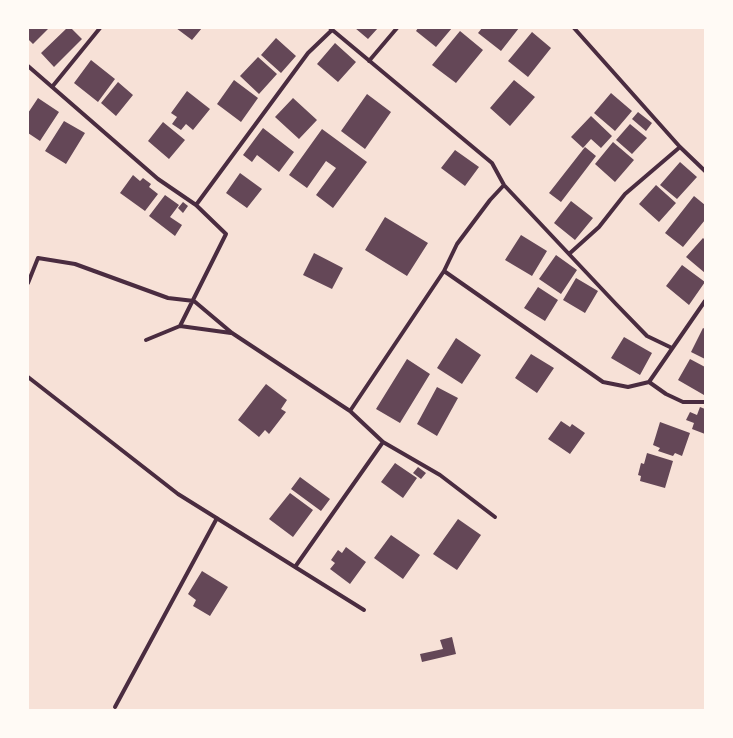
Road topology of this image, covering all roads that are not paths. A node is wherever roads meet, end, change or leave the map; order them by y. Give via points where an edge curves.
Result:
1 (100, 28) edge
2 (397, 28) edge
3 (574, 28) edge
4 (331, 29) edge
5 (369, 60) junction
6 (28, 66) edge
7 (52, 87) junction
8 (680, 147) junction
9 (705, 171) edge
10 (504, 185) junction
11 (196, 205) junction
12 (569, 254) junction
13 (444, 271) junction
14 (28, 283) edge
15 (194, 301) junction
16 (705, 302) edge
17 (180, 326) junction
18 (232, 333) junction
19 (146, 340) dead end
20 (672, 348) junction
21 (28, 377) edge
22 (648, 382) junction
23 (705, 402) edge
24 (350, 411) junction
25 (383, 442) junction
26 (495, 517) dead end
27 (217, 518) junction
28 (295, 567) junction
29 (364, 610) dead end
30 (115, 707) dead end

1 - 7 street
2 - 5 street
3 - 8 street
4 - 5 street
4 - 11 street via 308,53
5 - 10 street via 492,163
6 - 7 street
7 - 11 street via 158,179
8 - 9 street
8 - 12 street via 626,194 600,227
10 - 12 street
10 - 13 street via 457,244
11 - 15 street via 226,234
12 - 20 street via 647,336
13 - 22 street via 603,382 628,387
13 - 24 street
14 - 15 street via 38,258 75,264 168,298
15 - 17 street
15 - 18 street
16 - 20 street
17 - 18 street
17 - 19 street
18 - 24 street
20 - 22 street
21 - 27 street via 178,494
22 - 23 street via 683,402
24 - 25 street
25 - 26 street via 440,475
25 - 28 street
27 - 28 street
27 - 30 street
28 - 29 street

